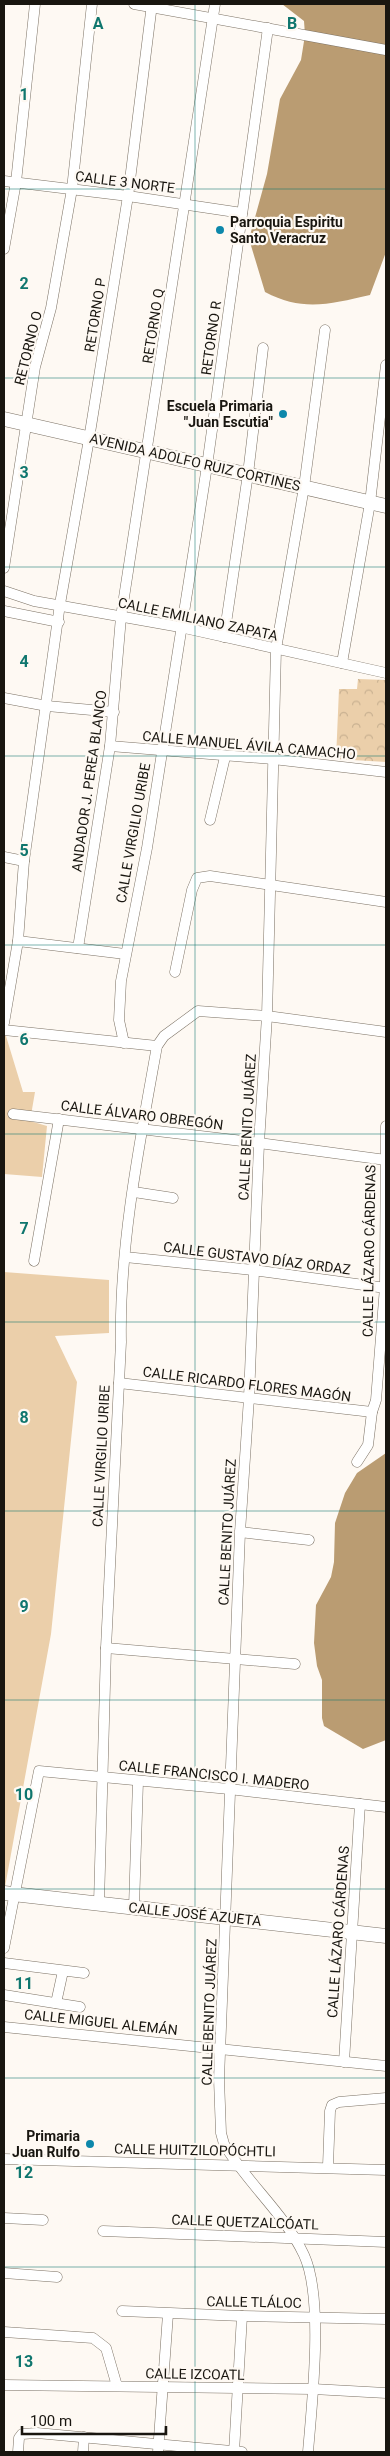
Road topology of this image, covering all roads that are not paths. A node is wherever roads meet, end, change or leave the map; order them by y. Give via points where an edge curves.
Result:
1 (35, 4) edge
2 (92, 4) edge
3 (134, 4) edge
4 (215, 4) edge
5 (152, 5) edge
6 (214, 18) junction
7 (268, 28) junction
8 (386, 50) edge
9 (4, 181) edge
10 (16, 182) junction
11 (72, 189) junction
12 (128, 196) junction
13 (186, 204) junction
14 (242, 213) junction
15 (4, 249) edge
16 (326, 330) dead end
17 (263, 348) dead end
18 (386, 365) edge
19 (4, 419) edge
20 (26, 424) junction
21 (89, 439) junction
22 (147, 452) junction
23 (207, 466) junction
24 (248, 474) junction
25 (304, 487) junction
26 (370, 503) junction
27 (386, 506) edge
28 (4, 568) edge
29 (4, 591) edge
30 (60, 604) junction
31 (4, 611) edge
32 (122, 617) junction
33 (59, 622) junction
34 (180, 628) junction
35 (224, 637) junction
36 (276, 649) junction
37 (342, 662) junction
38 (386, 673) edge
39 (4, 698) edge
40 (47, 706) junction
41 (114, 712) junction
42 (110, 746) junction
43 (161, 752) junction
44 (224, 757) junction
45 (273, 759) junction
46 (386, 772) edge
47 (210, 820) dead end
48 (4, 858) edge
49 (24, 861) junction
50 (271, 885) junction
51 (386, 902) edge
52 (18, 941) junction
53 (78, 948) junction
54 (125, 954) junction
55 (175, 972) dead end
56 (267, 1016) junction
57 (4, 1023) edge
58 (4, 1030) edge
59 (386, 1032) edge
60 (124, 1043) junction
61 (157, 1046) junction
62 (13, 1114) dead end
63 (59, 1119) junction
64 (386, 1126) edge
65 (142, 1129) junction
66 (259, 1142) junction
67 (385, 1160) edge
68 (134, 1192) junction
69 (173, 1198) dead end
70 (125, 1257) junction
71 (34, 1262) dead end
72 (253, 1270) junction
73 (385, 1287) edge
74 (119, 1383) junction
75 (249, 1398) junction
76 (372, 1412) junction
77 (357, 1462) dead end
78 (240, 1532) junction
79 (308, 1540) dead end
80 (106, 1648) junction
81 (234, 1659) junction
82 (295, 1664) dead end
83 (101, 1778) junction
84 (138, 1781) junction
85 (229, 1789) junction
86 (360, 1804) junction
87 (386, 1807) edge
88 (9, 1893) edge
89 (98, 1903) junction
90 (134, 1907) junction
91 (226, 1917) junction
92 (351, 1931) junction
93 (386, 1936) edge
94 (4, 1948) edge
95 (4, 1963) edge
96 (63, 1971) junction
97 (84, 1973) dead end
98 (4, 1995) edge
99 (56, 2003) junction
100 (80, 2007) dead end
101 (4, 2026) edge
102 (220, 2048) junction
103 (344, 2062) junction
104 (386, 2066) edge
105 (386, 2098) edge
106 (4, 2159) edge
107 (240, 2165) junction
108 (328, 2166) junction
109 (386, 2170) edge
110 (4, 2218) edge
111 (43, 2220) dead end
112 (103, 2231) dead end
113 (294, 2238) junction
114 (386, 2242) edge
115 (4, 2273) edge
116 (57, 2277) dead end
117 (122, 2311) dead end
118 (168, 2314) junction
119 (242, 2316) junction
120 (314, 2317) junction
121 (386, 2319) edge
122 (4, 2332) edge
123 (4, 2385) edge
124 (117, 2386) junction
125 (163, 2387) junction
126 (237, 2388) junction
127 (313, 2389) junction
128 (386, 2393) edge
129 (84, 2437) junction
130 (158, 2448) edge
131 (18, 2452) edge
132 (83, 2452) edge
133 (234, 2452) edge
134 (242, 2452) edge
135 (308, 2452) edge

1 - 10 street
2 - 11 street, RETORNO O
3 - 5 street
4 - 6 street, RETORNO Q
5 - 6 street
5 - 12 street, RETORNO P
6 - 7 street
6 - 13 street, RETORNO Q
7 - 8 street
7 - 14 street, RETORNO R
9 - 10 street, CALLE 3 NORTE
10 - 11 street, CALLE 3 NORTE
10 - 15 street
11 - 12 street, CALLE 3 NORTE
11 - 20 street, RETORNO O via 52,308 35,367
12 - 13 street, CALLE 3 NORTE
12 - 21 street, RETORNO P
13 - 14 street, CALLE 3 NORTE
13 - 22 street, RETORNO Q
14 - 23 street, RETORNO R
16 - 25 street, CALLE BENITO JUÁREZ
17 - 24 street
18 - 26 street
19 - 20 street, AVENIDA ADOLFO RUIZ CORTINES
20 - 21 street, AVENIDA ADOLFO RUIZ CORTINES
20 - 28 street, RETORNO O
21 - 22 street, AVENIDA ADOLFO RUIZ CORTINES
21 - 30 street, RETORNO P
22 - 23 street, AVENIDA ADOLFO RUIZ CORTINES
22 - 32 street, RETORNO Q
23 - 24 street, AVENIDA ADOLFO RUIZ CORTINES
23 - 34 street, RETORNO R
24 - 25 street, AVENIDA ADOLFO RUIZ CORTINES
24 - 35 street
25 - 26 street, AVENIDA ADOLFO RUIZ CORTINES
25 - 36 street, CALLE BENITO JUÁREZ
26 - 27 street, AVENIDA ADOLFO RUIZ CORTINES
26 - 37 street
29 - 30 street, CALLE EMILIANO ZAPATA via 34,601
30 - 32 street, CALLE EMILIANO ZAPATA
30 - 33 street, RETORNO P
31 - 33 street
32 - 34 street, CALLE EMILIANO ZAPATA
32 - 41 street, ANDADOR J. PEREA BLANCO
33 - 40 street, RETORNO P
34 - 35 street, CALLE EMILIANO ZAPATA
34 - 43 street, CALLE VIRGILIO URIBE
35 - 36 street, CALLE EMILIANO ZAPATA
36 - 37 street, CALLE EMILIANO ZAPATA
36 - 45 street, CALLE BENITO JUÁREZ
37 - 38 street, CALLE EMILIANO ZAPATA
39 - 40 street
40 - 41 street
40 - 49 street, RETORNO P
41 - 42 street, ANDADOR J. PEREA BLANCO
42 - 43 street, CALLE MANUEL ÁVILA CAMACHO
42 - 53 street, ANDADOR J. PEREA BLANCO
43 - 44 street, CALLE MANUEL ÁVILA CAMACHO
43 - 54 street, CALLE VIRGILIO URIBE via 147,848
44 - 45 street, CALLE MANUEL ÁVILA CAMACHO
44 - 47 street
45 - 46 street, CALLE MANUEL ÁVILA CAMACHO
45 - 50 street, CALLE BENITO JUÁREZ
48 - 49 street
49 - 52 street, RETORNO P
50 - 51 street
50 - 55 street via 210,876 197,878
50 - 56 street, CALLE BENITO JUÁREZ
52 - 53 street
52 - 57 street, RETORNO P
53 - 54 street
54 - 60 street, CALLE VIRGILIO URIBE via 119,1020
56 - 59 street
56 - 61 street via 198,1011 164,1036
56 - 66 street, CALLE BENITO JUÁREZ
58 - 60 street
60 - 61 street
61 - 65 street, CALLE VIRGILIO URIBE
62 - 63 street, CALLE ÁLVARO OBREGÓN
63 - 65 street, CALLE ÁLVARO OBREGÓN
63 - 71 street
64 - 67 street, CALLE LÁZARO CÁRDENAS
65 - 66 street, CALLE ÁLVARO OBREGÓN
65 - 68 street, CALLE VIRGILIO URIBE
66 - 67 street, CALLE ÁLVARO OBREGÓN
66 - 72 street, CALLE BENITO JUÁREZ
67 - 73 street, CALLE LÁZARO CÁRDENAS
68 - 69 street
68 - 70 street, CALLE VIRGILIO URIBE
70 - 72 street, CALLE GUSTAVO DÍAZ ORDAZ
70 - 74 street, CALLE VIRGILIO URIBE via 120,1293
72 - 73 street, CALLE GUSTAVO DÍAZ ORDAZ
72 - 75 street, CALLE BENITO JUÁREZ
73 - 76 street, CALLE LÁZARO CÁRDENAS via 376,1400
74 - 75 street, CALLE RICARDO FLORES MAGÓN
74 - 80 street, CALLE VIRGILIO URIBE
75 - 76 street, CALLE RICARDO FLORES MAGÓN
75 - 78 street, CALLE BENITO JUÁREZ
76 - 77 street, CALLE LÁZARO CÁRDENAS via 368,1445
78 - 79 street
78 - 81 street, CALLE BENITO JUÁREZ
80 - 81 street
80 - 83 street, CALLE VIRGILIO URIBE
81 - 82 street
81 - 85 street, CALLE BENITO JUÁREZ
83 - 84 street, CALLE FRANCISCO I. MADERO
83 - 88 street, CALLE FRANCISCO I. MADERO via 39,1771
83 - 89 street, CALLE VIRGILIO URIBE
84 - 85 street, CALLE FRANCISCO I. MADERO
84 - 90 street
85 - 86 street, CALLE FRANCISCO I. MADERO
85 - 91 street, CALLE BENITO JUÁREZ
86 - 87 street, CALLE FRANCISCO I. MADERO
86 - 92 street, CALLE LÁZARO CÁRDENAS
88 - 89 street, CALLE JOSÉ AZUETA
88 - 94 street
89 - 90 street, CALLE JOSÉ AZUETA
90 - 91 street, CALLE JOSÉ AZUETA
91 - 92 street, CALLE JOSÉ AZUETA
91 - 102 street, CALLE BENITO JUÁREZ
92 - 93 street, CALLE JOSÉ AZUETA
92 - 103 street, CALLE LÁZARO CÁRDENAS
95 - 96 street
96 - 97 street
96 - 99 street
98 - 99 street
99 - 100 street
101 - 102 street, CALLE MIGUEL ALEMÁN
102 - 103 street, CALLE MIGUEL ALEMÁN
102 - 107 street, CALLE BENITO JUÁREZ via 222,2133 230,2154
103 - 104 street, CALLE MIGUEL ALEMÁN
105 - 108 street via 332,2105
106 - 107 street, CALLE HUITZILOPÓCHTLI
107 - 108 street, CALLE HUITZILOPÓCHTLI
107 - 113 street, CALLE BENITO JUÁREZ
108 - 109 street, CALLE HUITZILOPÓCHTLI
110 - 111 street
112 - 113 street, CALLE QUETZALCÓATL
113 - 114 street, CALLE QUETZALCÓATL
113 - 120 street, CALLE BENITO JUÁREZ via 309,2270
115 - 116 street
117 - 118 street, CALLE TLÁLOC
118 - 119 street, CALLE TLÁLOC
118 - 125 street
119 - 120 street, CALLE TLÁLOC
119 - 126 street
120 - 121 street, CALLE TLÁLOC
120 - 127 street, CALLE BENITO JUÁREZ
122 - 124 street via 93,2338 106,2348
123 - 124 street, CALLE IZCOATL
124 - 125 street, CALLE IZCOATL
125 - 126 street, CALLE IZCOATL
125 - 130 street
126 - 127 street, CALLE IZCOATL
126 - 133 street
127 - 128 street, CALLE IZCOATL
127 - 135 street, CALLE BENITO JUÁREZ
129 - 130 street
129 - 131 street via 22,2434
129 - 132 street
130 - 133 street
133 - 134 street

